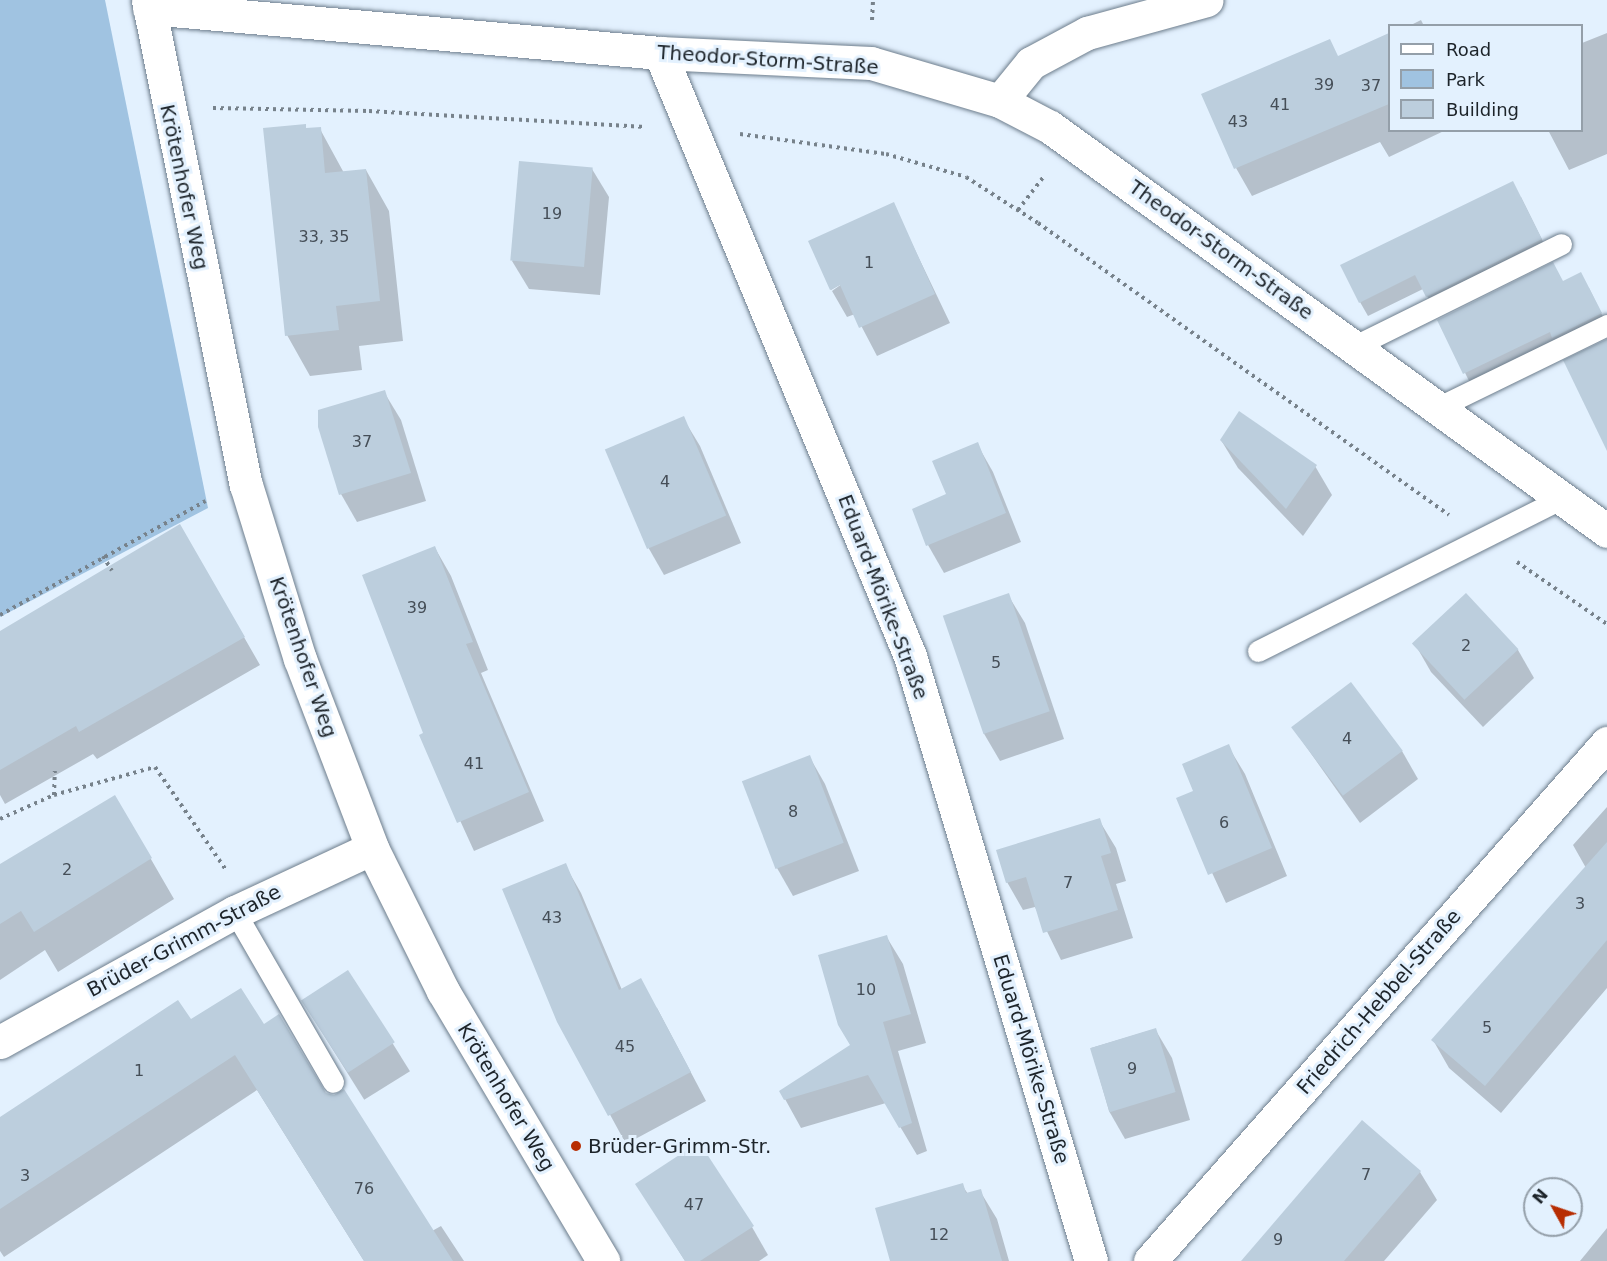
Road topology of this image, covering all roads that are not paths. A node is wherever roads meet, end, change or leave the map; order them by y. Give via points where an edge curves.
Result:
1 (1207, 0) edge
2 (149, 4) edge
3 (660, 53) junction
4 (1000, 101) junction
5 (1561, 244) dead end
6 (1607, 325) edge
7 (1353, 347) junction
8 (1437, 408) junction
9 (1562, 498) junction
10 (1607, 531) edge
11 (1258, 651) dead end
12 (1607, 743) edge
13 (372, 848) junction
14 (243, 908) junction
15 (0, 1042) edge
16 (333, 1082) dead end
17 (603, 1261) edge
18 (1091, 1261) edge
19 (1150, 1261) edge

1 - 4 street via 1087,33 1031,63
2 - 3 street, Theodor-Storm-Straße
2 - 13 street, Krötenhofer Weg via 246,485 300,659
3 - 4 street, Theodor-Storm-Straße via 871,63
3 - 18 street, Eduard-Mörike-Straße via 910,656
4 - 7 street, Theodor-Storm-Straße via 1050,127
5 - 7 lane
6 - 8 lane
7 - 8 street, Theodor-Storm-Straße
8 - 9 street, Theodor-Storm-Straße
9 - 10 street, Theodor-Storm-Straße
9 - 11 lane
12 - 19 street, Friedrich-Hebbel-Straße
13 - 14 street, Brüder-Grimm-Straße
13 - 17 street, Krötenhofer Weg via 443,991
14 - 15 street, Brüder-Grimm-Straße
14 - 16 lane

